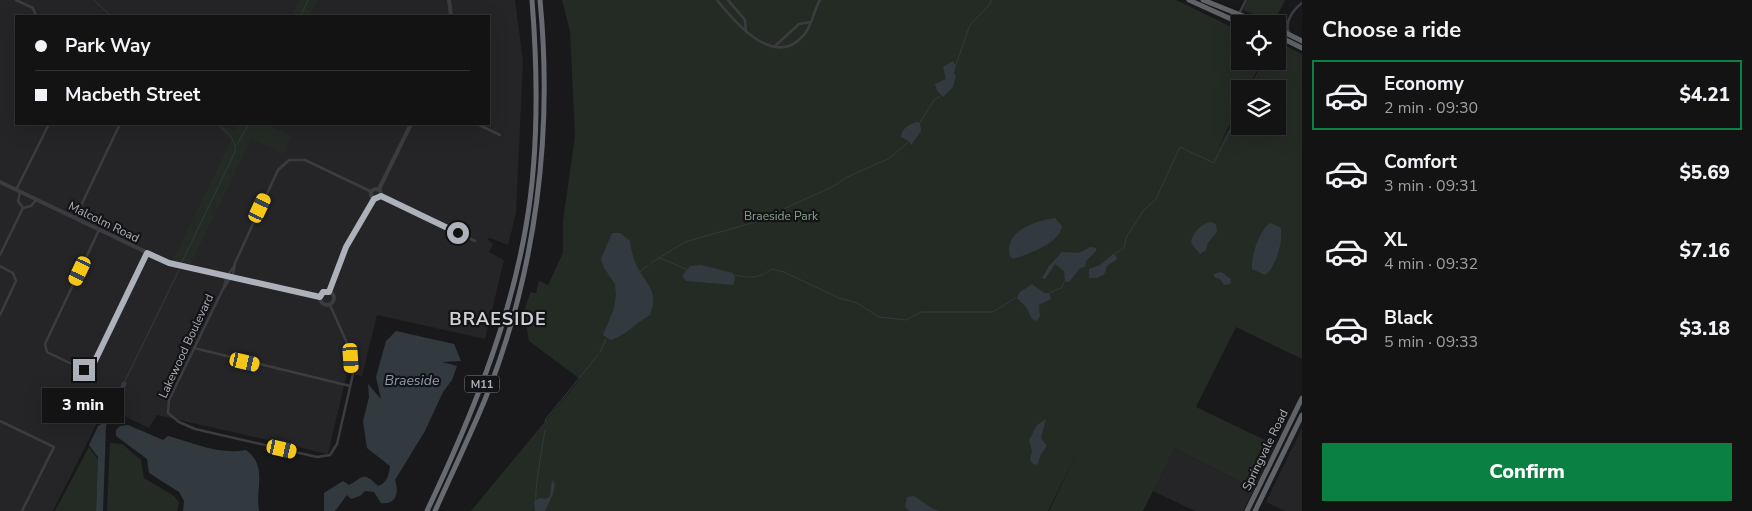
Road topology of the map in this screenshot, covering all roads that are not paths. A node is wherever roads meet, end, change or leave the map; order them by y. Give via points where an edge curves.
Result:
1 (16, 0) edge
2 (449, 0) edge
3 (532, 0) edge
4 (540, 0) edge
5 (717, 0) edge
6 (728, 0) edge
7 (820, 0) edge
8 (1189, 0) edge
9 (1203, 0) edge
10 (1246, 0) edge
11 (1302, 3) edge
12 (36, 15) edge
13 (451, 15) edge
14 (1237, 15) edge
15 (1239, 15) edge
16 (1231, 19) edge
17 (811, 22) junction
18 (1288, 23) joint
19 (745, 32) junction
20 (1286, 33) edge
21 (1290, 35) junction
22 (1286, 40) edge
23 (1302, 41) edge
24 (775, 46) junction
25 (1302, 48) edge
26 (49, 125) edge
27 (120, 125) edge
28 (410, 125) edge
29 (479, 125) edge
30 (500, 135) dead end
31 (0, 182) edge
32 (379, 189) junction
33 (18, 191) junction
34 (372, 192) junction
35 (381, 196) junction
36 (374, 199) junction
37 (36, 200) junction
38 (23, 208) junction
39 (75, 218) junction
40 (99, 230) junction
41 (475, 241) dead end
42 (147, 253) junction
43 (0, 254) edge
44 (0, 266) edge
45 (229, 276) junction
46 (329, 292) junction
47 (320, 297) junction
48 (330, 305) junction
49 (0, 315) edge
50 (194, 348) junction
51 (350, 386) junction
52 (1302, 398) edge
53 (1302, 414) edge
54 (0, 421) edge
55 (22, 511) edge
56 (427, 511) edge
57 (435, 511) edge
58 (1247, 511) edge
59 (1255, 511) edge

1 - 12 street via 33,8
2 - 13 street
3 - 56 highway, M11 via 536,134 522,248 480,390
4 - 57 highway, M11 via 543,142 534,227 514,310 486,396
5 - 19 street
6 - 19 street via 745,20
7 - 17 street
8 - 16 highway
9 - 14 highway
10 - 15 street
11 - 18 street via 1293,11
17 - 24 street via 799,24
17 - 24 street via 795,42
18 - 21 street
19 - 24 street
20 - 21 highway
21 - 23 highway
22 - 25 highway
26 - 33 street
27 - 39 street
28 - 32 street
29 - 30 street
31 - 33 street, Malcolm Road
32 - 34 street
32 - 35 street
33 - 37 street, Malcolm Road
33 - 38 street via 18,200
34 - 36 street
34 - 45 street, Lakewood Boulevard via 305,160 294,158 285,162 278,170
35 - 36 street
35 - 41 street
36 - 46 street via 346,247
37 - 38 street
37 - 39 street, Malcolm Road
38 - 43 street
39 - 40 street, Malcolm Road
40 - 42 street, Malcolm Road
40 - 42 street via 44,344 48,352 84,370 92,367
42 - 45 street, Malcolm Road via 174,264
44 - 49 street via 13,273 16,281
45 - 47 street, Malcolm Road
45 - 50 street, Lakewood Boulevard
46 - 47 street via 323,292
46 - 48 street via 334,298
47 - 48 street via 322,304
48 - 51 street, Lakewood Boulevard via 351,358 353,374
50 - 51 street
50 - 51 street, Lakewood Boulevard via 167,406 173,418 195,429 324,457 334,451 337,444
52 - 58 highway, Springvale Road
53 - 59 highway, Springvale Road
54 - 55 street via 54,447

